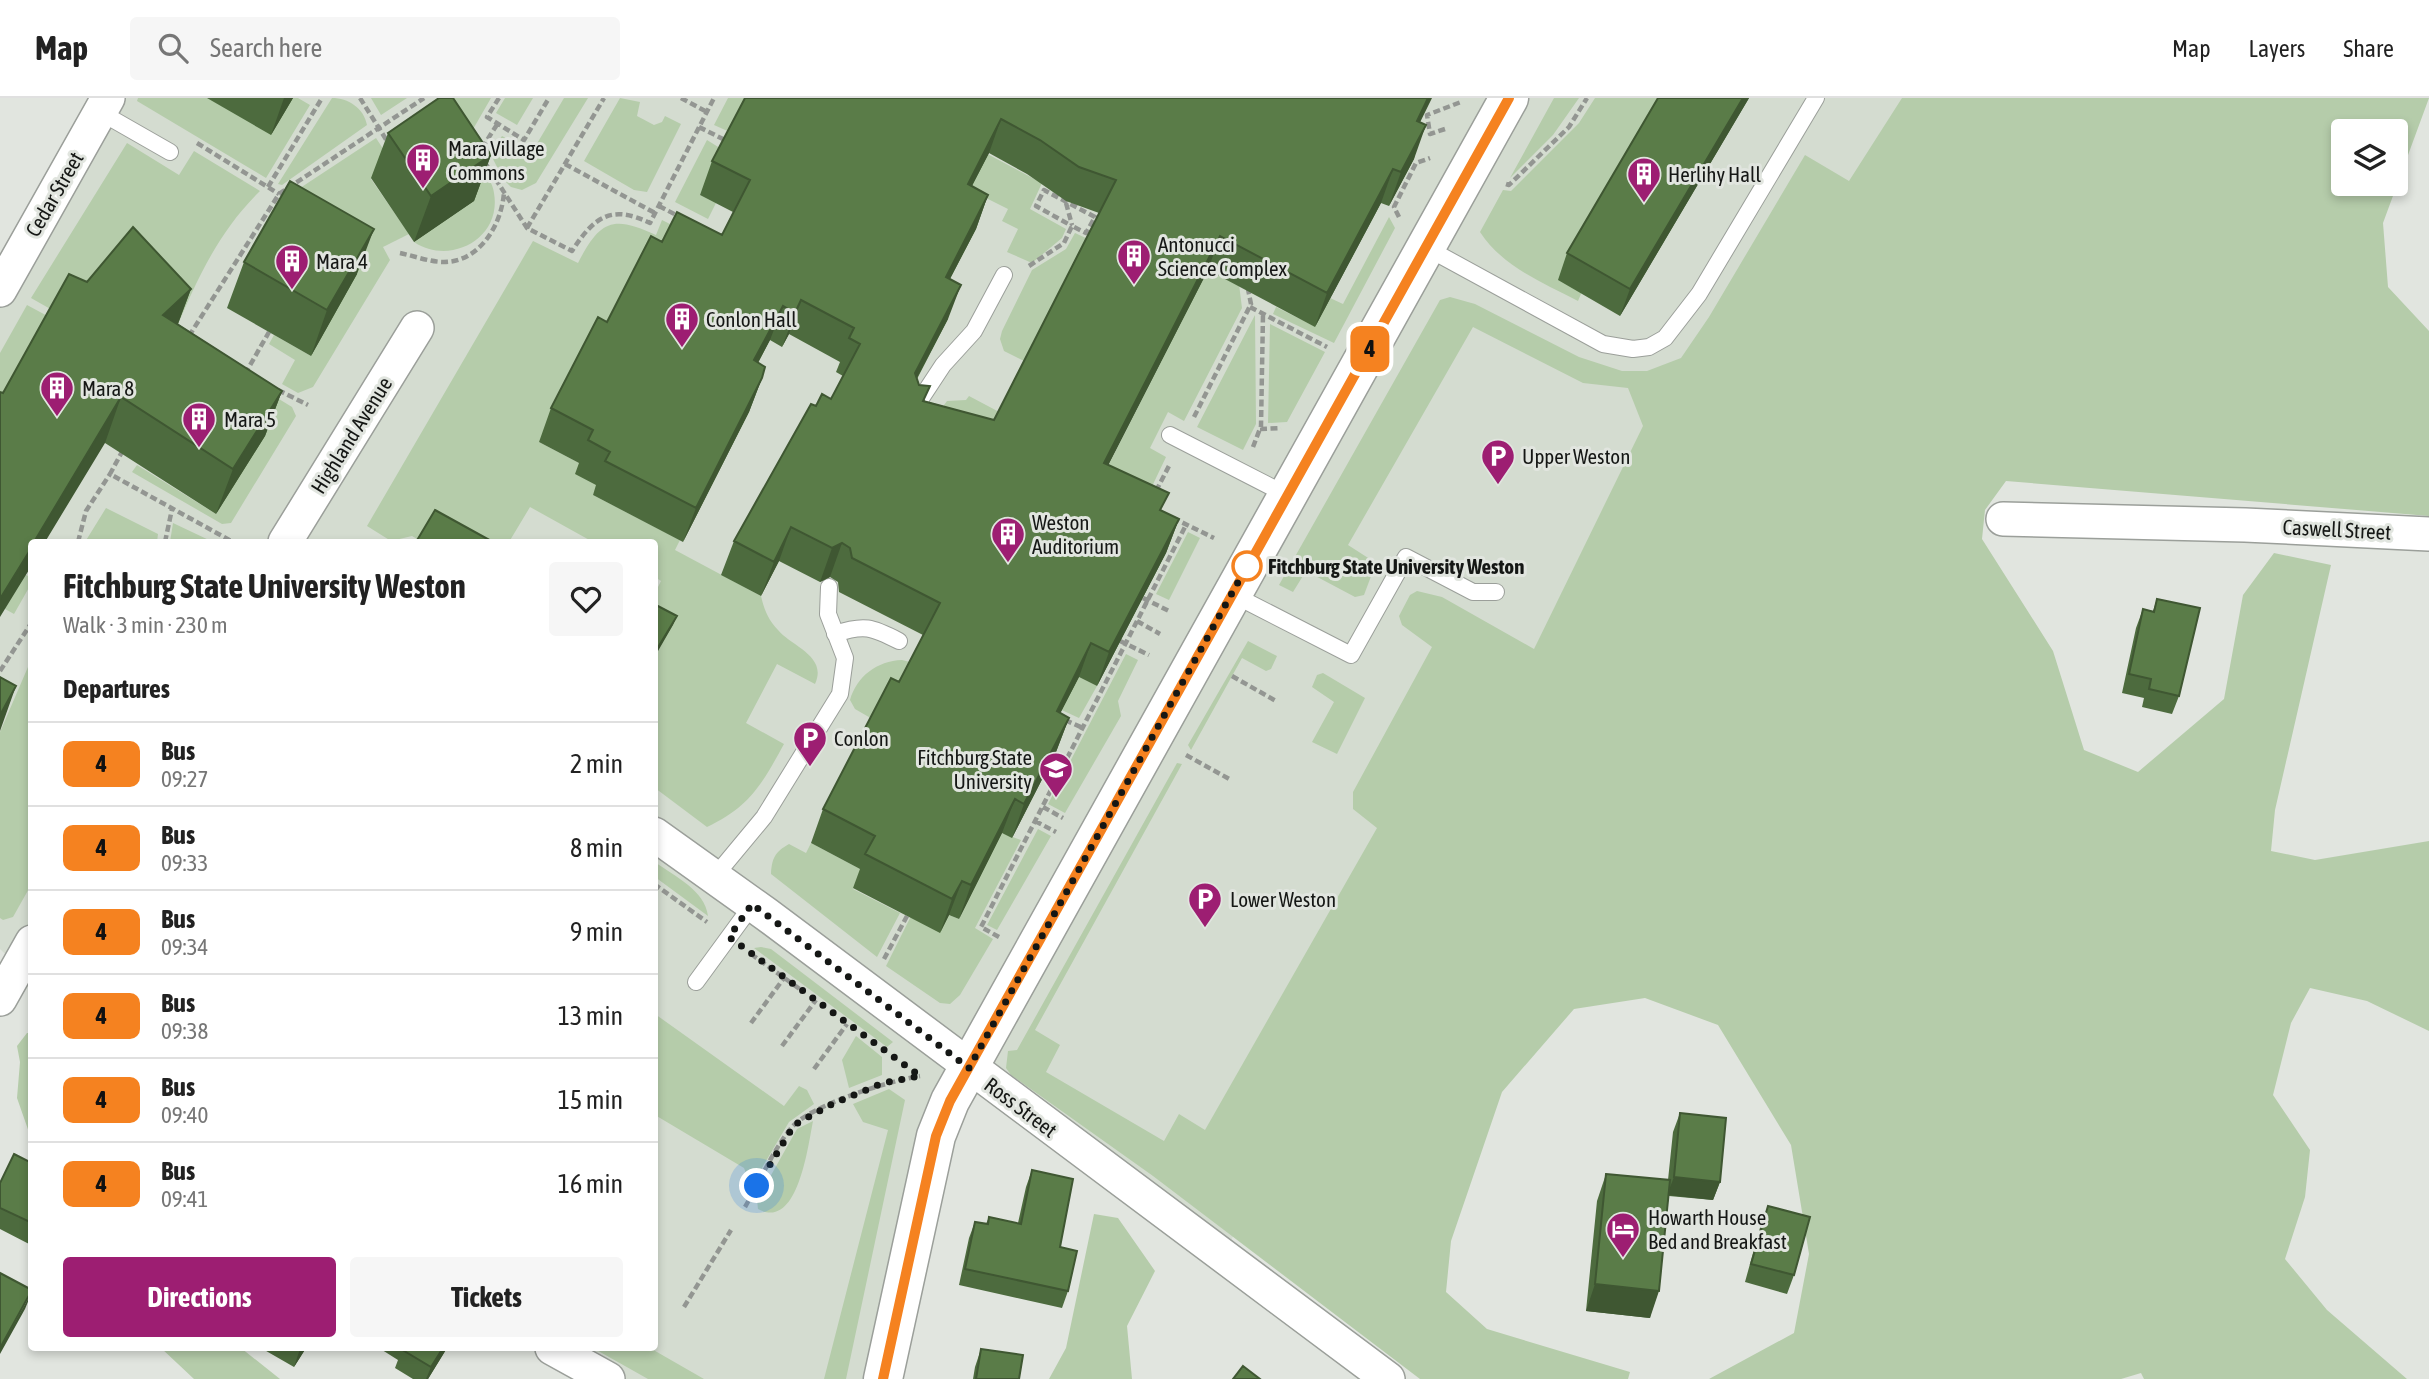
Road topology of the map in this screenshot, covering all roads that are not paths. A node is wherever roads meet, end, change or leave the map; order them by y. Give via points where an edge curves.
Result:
1 (1509, 98) edge
2 (1816, 98) edge
3 (104, 105) edge
4 (170, 152) dead end
5 (1415, 237) junction
6 (1004, 275) dead end
7 (0, 290) edge
8 (417, 328) dead end
9 (913, 411) edge
10 (1170, 435) dead end
11 (1287, 495) junction
12 (2003, 519) dead end
13 (2429, 534) edge
14 (287, 539) edge
15 (830, 587) dead end
16 (1496, 592) dead end
17 (1232, 594) junction
18 (835, 634) junction
19 (899, 640) dead end
20 (658, 837) edge
21 (715, 876) junction
22 (752, 904) junction
23 (20, 959) edge
24 (696, 982) dead end
25 (0, 999) edge
26 (969, 1068) junction
27 (557, 1351) edge
28 (608, 1379) edge
29 (883, 1379) edge
30 (1388, 1379) edge

1 - 5 street
2 - 5 lane via 1699,293 1665,338 1649,347 1603,344
3 - 4 lane
3 - 7 street, Cedar Street
5 - 11 street
6 - 9 lane via 974,331 943,365
8 - 14 street, Highland Avenue
10 - 11 lane
11 - 17 street
12 - 13 street, Caswell Street
15 - 18 lane via 826,600
16 - 17 lane via 1473,592 1406,557 1351,655
17 - 26 street
18 - 19 lane via 858,626
18 - 21 lane via 845,658 840,694 764,817
20 - 21 street, Ross Street
21 - 22 street, Ross Street
22 - 24 lane
22 - 26 street, Ross Street
23 - 25 street
26 - 29 street via 936,1136
26 - 30 street, Ross Street
27 - 28 street

